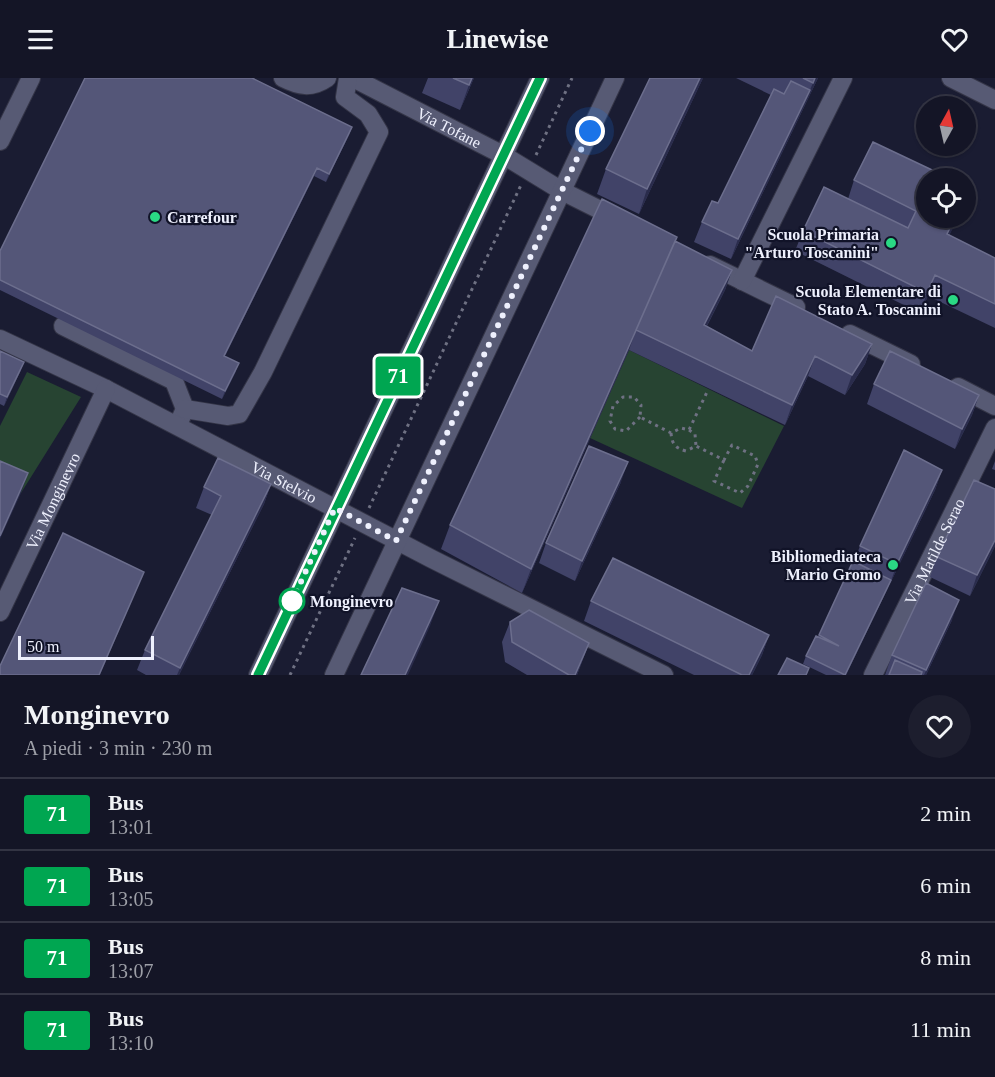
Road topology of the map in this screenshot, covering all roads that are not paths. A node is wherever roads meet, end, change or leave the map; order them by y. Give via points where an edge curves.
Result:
1 (31, 78) edge
2 (283, 78) edge
3 (327, 78) edge
4 (350, 78) edge
5 (540, 78) edge
6 (615, 78) edge
7 (843, 78) edge
8 (951, 78) edge
9 (995, 100) edge
10 (0, 141) edge
11 (503, 154) junction
12 (562, 191) junction
13 (639, 230) edge
14 (690, 255) edge
15 (742, 281) junction
16 (811, 315) edge
17 (832, 325) edge
18 (63, 326) dead end
19 (0, 339) edge
20 (925, 371) edge
21 (945, 381) edge
22 (106, 389) junction
23 (995, 405) edge
24 (185, 409) junction
25 (176, 425) junction
26 (995, 428) edge
27 (335, 508) junction
28 (396, 541) junction
29 (0, 612) edge
30 (258, 675) edge
31 (334, 675) edge
32 (664, 675) edge
33 (873, 675) edge

1 - 10 street
2 - 3 street via 304,87
4 - 11 street, Via Tofane
4 - 24 street via 345,97 368,114 379,132 263,372 239,414 228,416
5 - 11 street
6 - 12 street
7 - 15 street
8 - 9 street
11 - 12 street, Via Tofane
11 - 27 street
12 - 13 street, Via Tofane
12 - 28 street
14 - 15 street
15 - 16 street
17 - 20 street
18 - 24 street via 174,381
19 - 22 street, Via Stelvio
21 - 23 street
22 - 25 street, Via Stelvio
22 - 29 street, Via Monginevro
24 - 25 street
25 - 27 street, Via Stelvio
26 - 33 street, Via Matilde Serao
27 - 28 street, Via Stelvio
27 - 30 street
28 - 31 street
28 - 32 street, Via Stelvio

